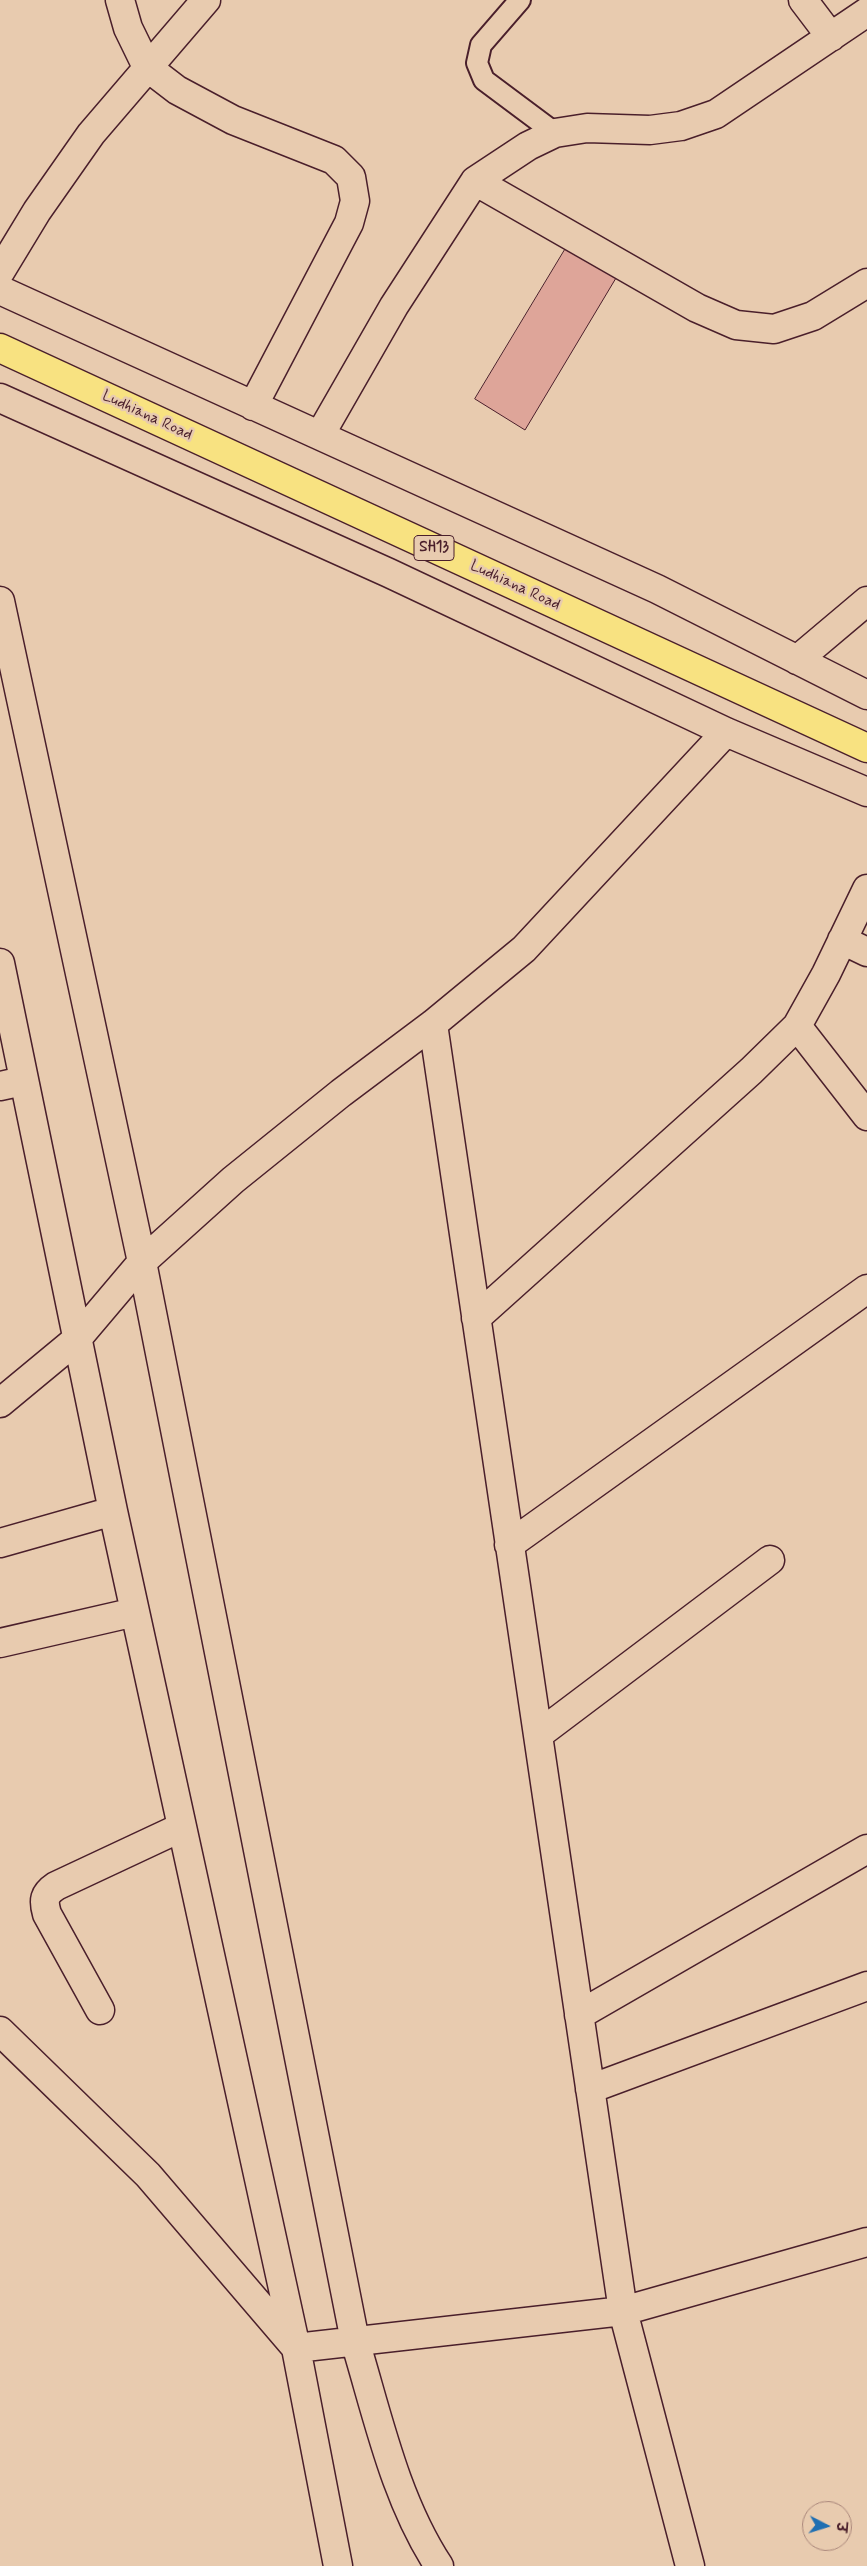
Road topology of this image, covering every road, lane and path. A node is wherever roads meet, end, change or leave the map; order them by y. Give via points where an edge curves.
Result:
1 (120, 0) edge
2 (206, 0) edge
3 (520, 0) edge
4 (803, 0) edge
5 (867, 12) edge
6 (831, 37) junction
7 (147, 66) junction
8 (555, 133) junction
9 (475, 182) junction
10 (0, 272) edge
11 (867, 283) edge
12 (0, 290) edge
13 (0, 348) edge
14 (0, 398) edge
15 (253, 406) junction
16 (320, 436) junction
17 (0, 601) edge
18 (867, 601) edge
19 (797, 660) junction
20 (867, 695) edge
21 (726, 732) junction
22 (867, 748) edge
23 (867, 792) edge
24 (867, 889) edge
25 (842, 940) junction
26 (867, 952) edge
27 (0, 963) edge
28 (434, 1024) junction
29 (797, 1026) junction
30 (12, 1084) edge
31 (867, 1116) edge
32 (142, 1262) junction
33 (867, 1289) edge
34 (476, 1318) junction
35 (76, 1340) junction
36 (0, 1403) edge
37 (113, 1511) junction
38 (0, 1543) edge
39 (509, 1545) junction
40 (770, 1560) dead end
41 (135, 1612) junction
42 (0, 1643) edge
43 (538, 1735) junction
44 (182, 1828) junction
45 (867, 1850) edge
46 (867, 1986) edge
47 (100, 2010) dead end
48 (579, 2015) junction
49 (0, 2030) edge
50 (590, 2088) junction
51 (867, 2242) edge
52 (623, 2310) junction
53 (356, 2341) junction
54 (296, 2348) junction
55 (338, 2566) edge
56 (439, 2566) edge
57 (690, 2566) edge

1 - 7 street via 128,28
2 - 7 street
3 - 8 lane via 481,44 477,63 484,80
4 - 6 street
5 - 6 street
6 - 8 street via 716,114 681,126 650,130 587,128
7 - 10 street via 91,134 37,211
7 - 15 street via 177,90 232,120 334,160 351,177 355,201 349,223
8 - 9 street via 528,146
9 - 11 street via 697,308 736,325 774,329 813,316
9 - 16 street via 394,306
12 - 15 street
13 - 22 main road, Ludhiana Road / SH13
14 - 21 street via 389,573
15 - 16 street
16 - 19 street via 657,589
17 - 32 street
18 - 19 street
19 - 20 street
21 - 23 street
21 - 28 street via 524,949
24 - 25 street
25 - 26 street
25 - 29 street
27 - 30 street
28 - 32 street via 341,1093 233,1180
28 - 34 street
29 - 31 street
29 - 34 street
30 - 35 street
32 - 35 street
32 - 53 street
33 - 39 street
34 - 39 street
35 - 36 street
35 - 37 street
37 - 38 street
37 - 41 street
39 - 43 street
40 - 43 street
41 - 42 street
41 - 44 street
43 - 48 street
44 - 47 street via 47,1892 44,1902 47,1914
44 - 54 street
45 - 48 street
46 - 50 street
48 - 50 street
49 - 54 street via 148,2176
50 - 52 street
51 - 52 street
52 - 53 street
52 - 57 street
53 - 54 street
53 - 56 street via 395,2476
54 - 55 street

